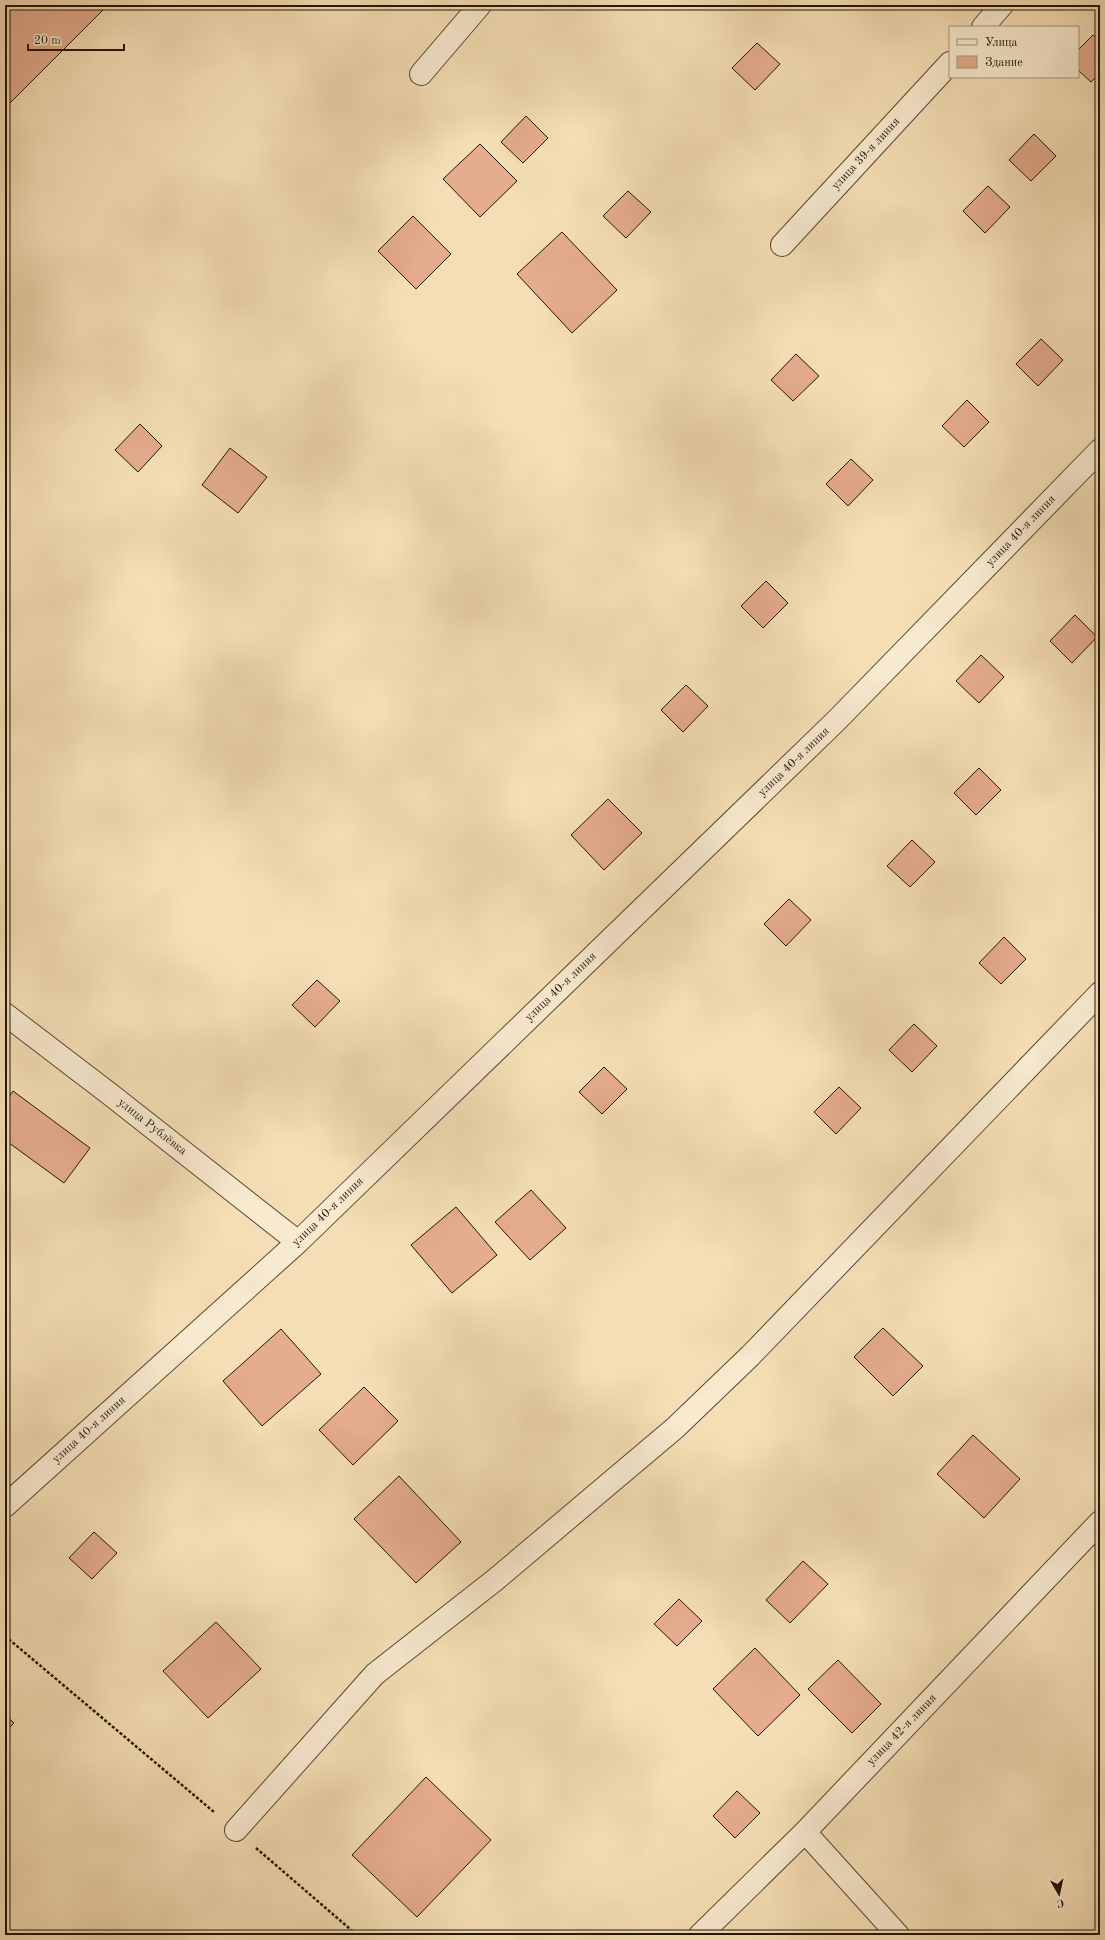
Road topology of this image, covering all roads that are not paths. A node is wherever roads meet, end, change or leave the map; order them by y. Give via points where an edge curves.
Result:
1 (480, 5) edge
2 (1002, 5) edge
3 (984, 26) edge
4 (949, 64) edge
5 (421, 74) dead end
6 (782, 245) dead end
7 (1100, 450) edge
8 (1100, 993) edge
9 (5, 1014) edge
10 (298, 1242) junction
11 (5, 1506) edge
12 (1100, 1522) edge
13 (236, 1830) road end
14 (805, 1832) junction
15 (700, 1935) edge
16 (898, 1935) edge

1 - 5 street
2 - 3 street
4 - 6 street, улица 39-я линия
7 - 10 street, улица 40-я линия via 837,720
8 - 13 street via 750,1356 675,1428 495,1580 375,1674
9 - 10 street, улица Рублёвка
10 - 11 street, улица 40-я линия
12 - 14 street, улица 42-я линия
14 - 15 street, улица 42-я линия
14 - 16 street

